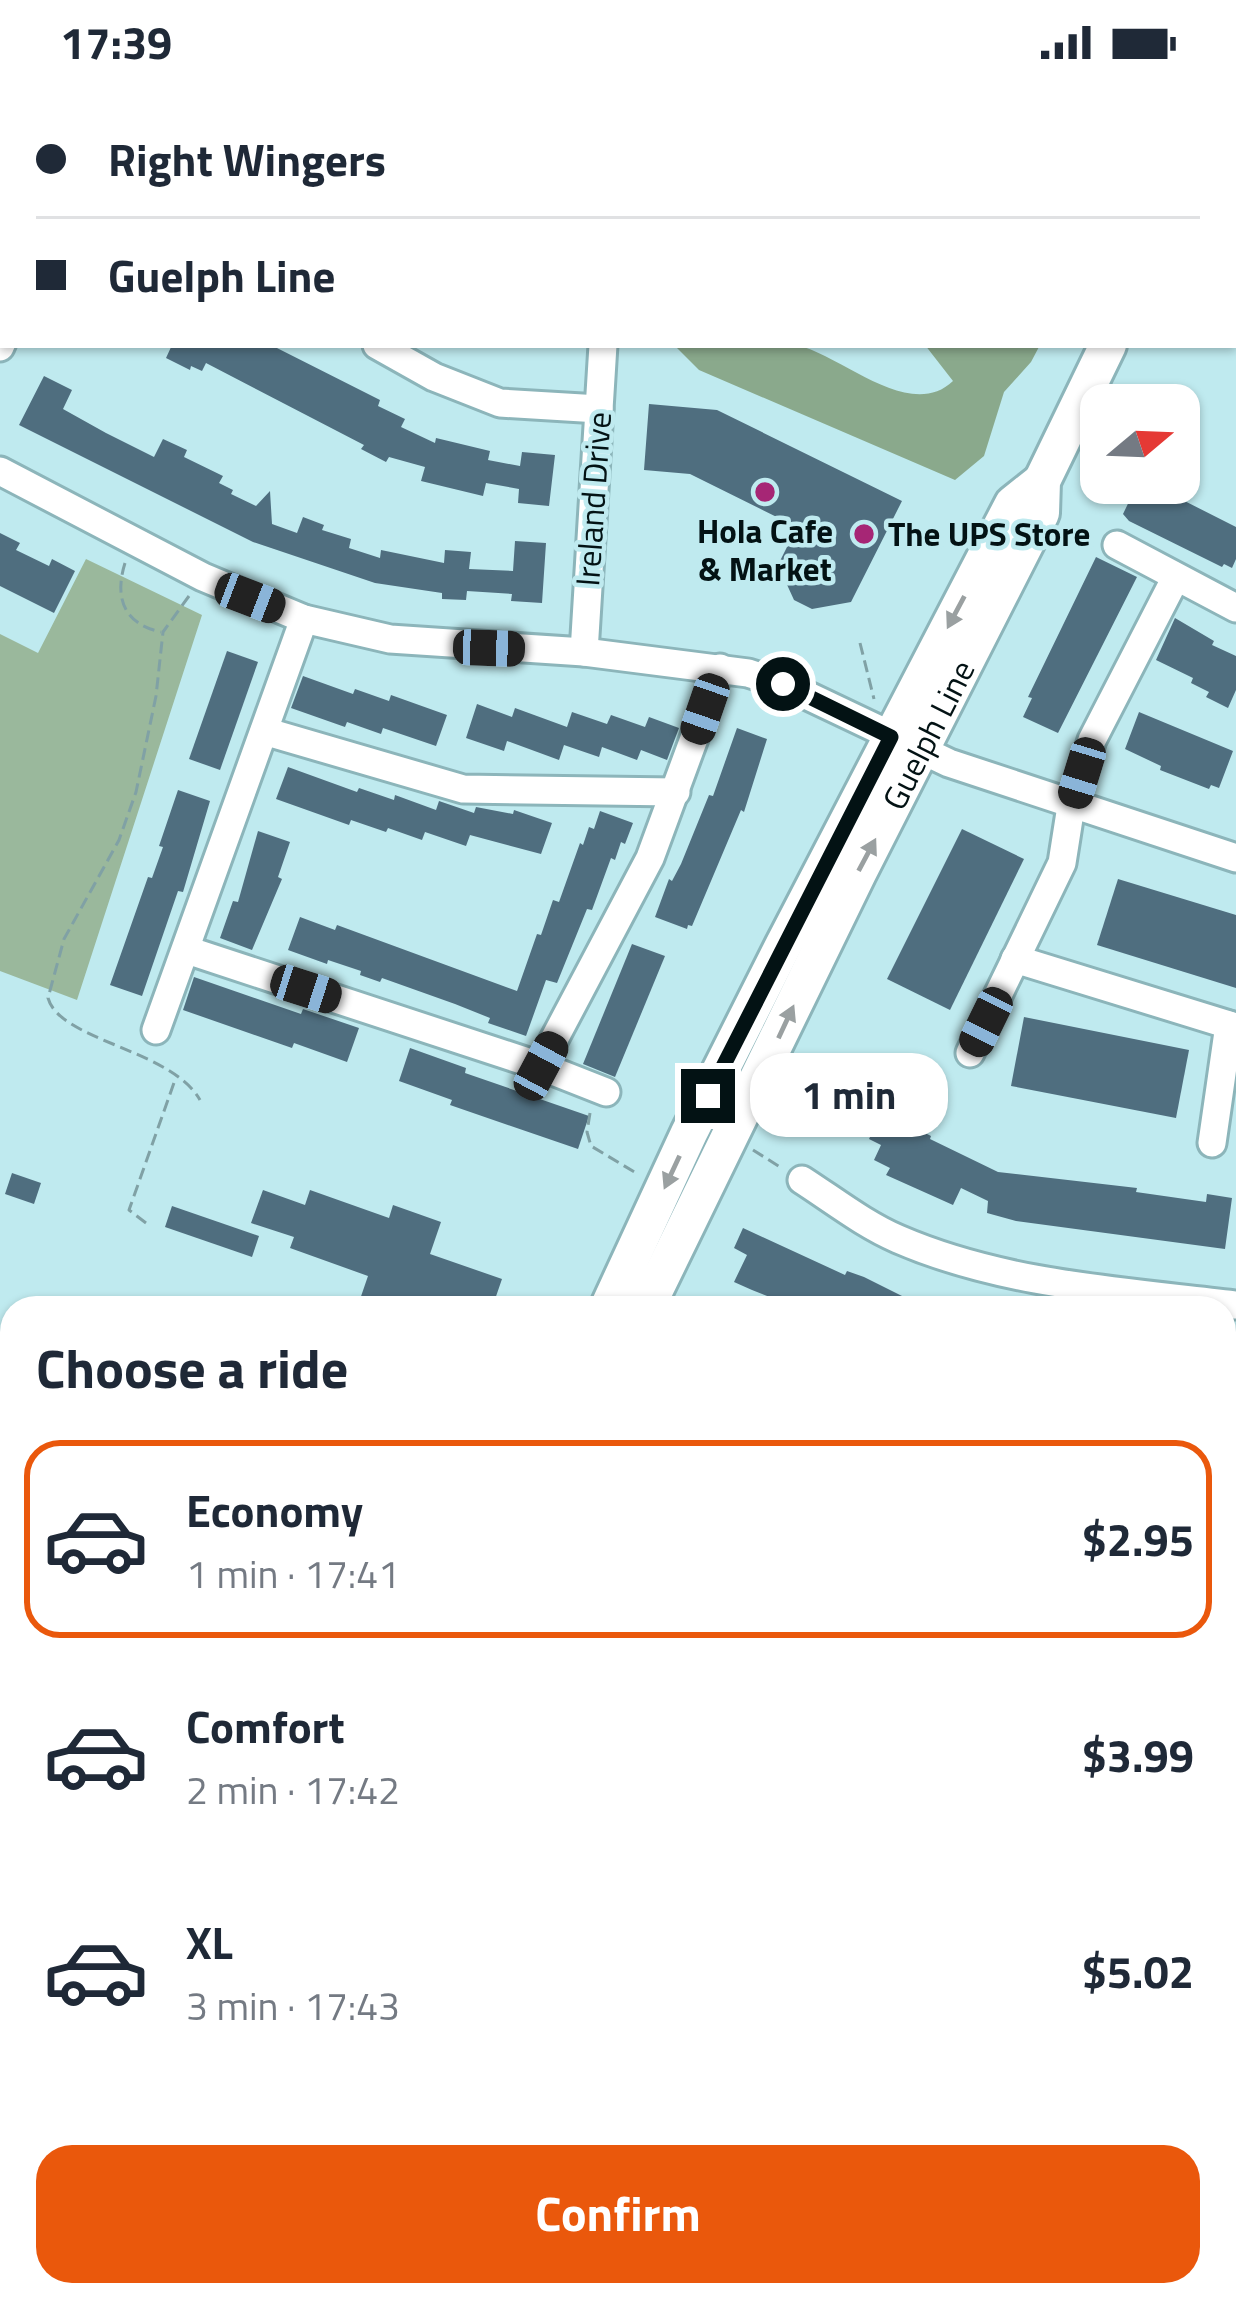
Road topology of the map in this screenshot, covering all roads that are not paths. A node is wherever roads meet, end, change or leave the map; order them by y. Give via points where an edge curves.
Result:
1 (382, 348) edge
2 (603, 348) edge
3 (1107, 348) edge
4 (599, 409) junction
5 (0, 471) edge
6 (1117, 545) dead end
7 (1175, 579) junction
8 (1236, 608) edge
9 (304, 619) junction
10 (584, 652) junction
11 (720, 668) junction
12 (264, 731) junction
13 (893, 738) junction
14 (676, 792) junction
15 (1072, 806) junction
16 (1236, 858) edge
17 (187, 950) junction
18 (1016, 959) junction
19 (1232, 1026) edge
20 (156, 1030) dead end
21 (970, 1053) dead end
22 (541, 1066) junction
23 (600, 1090) road end
24 (1212, 1143) dead end
25 (802, 1180) road end
26 (664, 1233) junction
27 (617, 1296) edge
28 (649, 1296) edge
29 (1162, 1296) edge

1 - 4 street via 500,404
2 - 4 street, Ireland Drive
3 - 13 main road, Guelph Line via 1042,481 1013,504
4 - 10 street, Ireland Drive
5 - 9 street via 203,577
6 - 7 street
7 - 8 street
7 - 15 street via 1092,740
9 - 10 street via 390,639
9 - 12 street
10 - 11 street
11 - 13 street via 783,684
11 - 14 street
12 - 14 street via 463,789
12 - 17 street
13 - 15 street
13 - 26 main road, Guelph Line via 689,1133
14 - 22 street
15 - 16 street
15 - 18 street via 1062,863
17 - 20 street
17 - 22 street
18 - 19 street
18 - 21 street
19 - 24 street
22 - 23 street
25 - 29 street via 894,1238 973,1267
26 - 27 main road, Guelph Line
26 - 28 main road, Guelph Line

